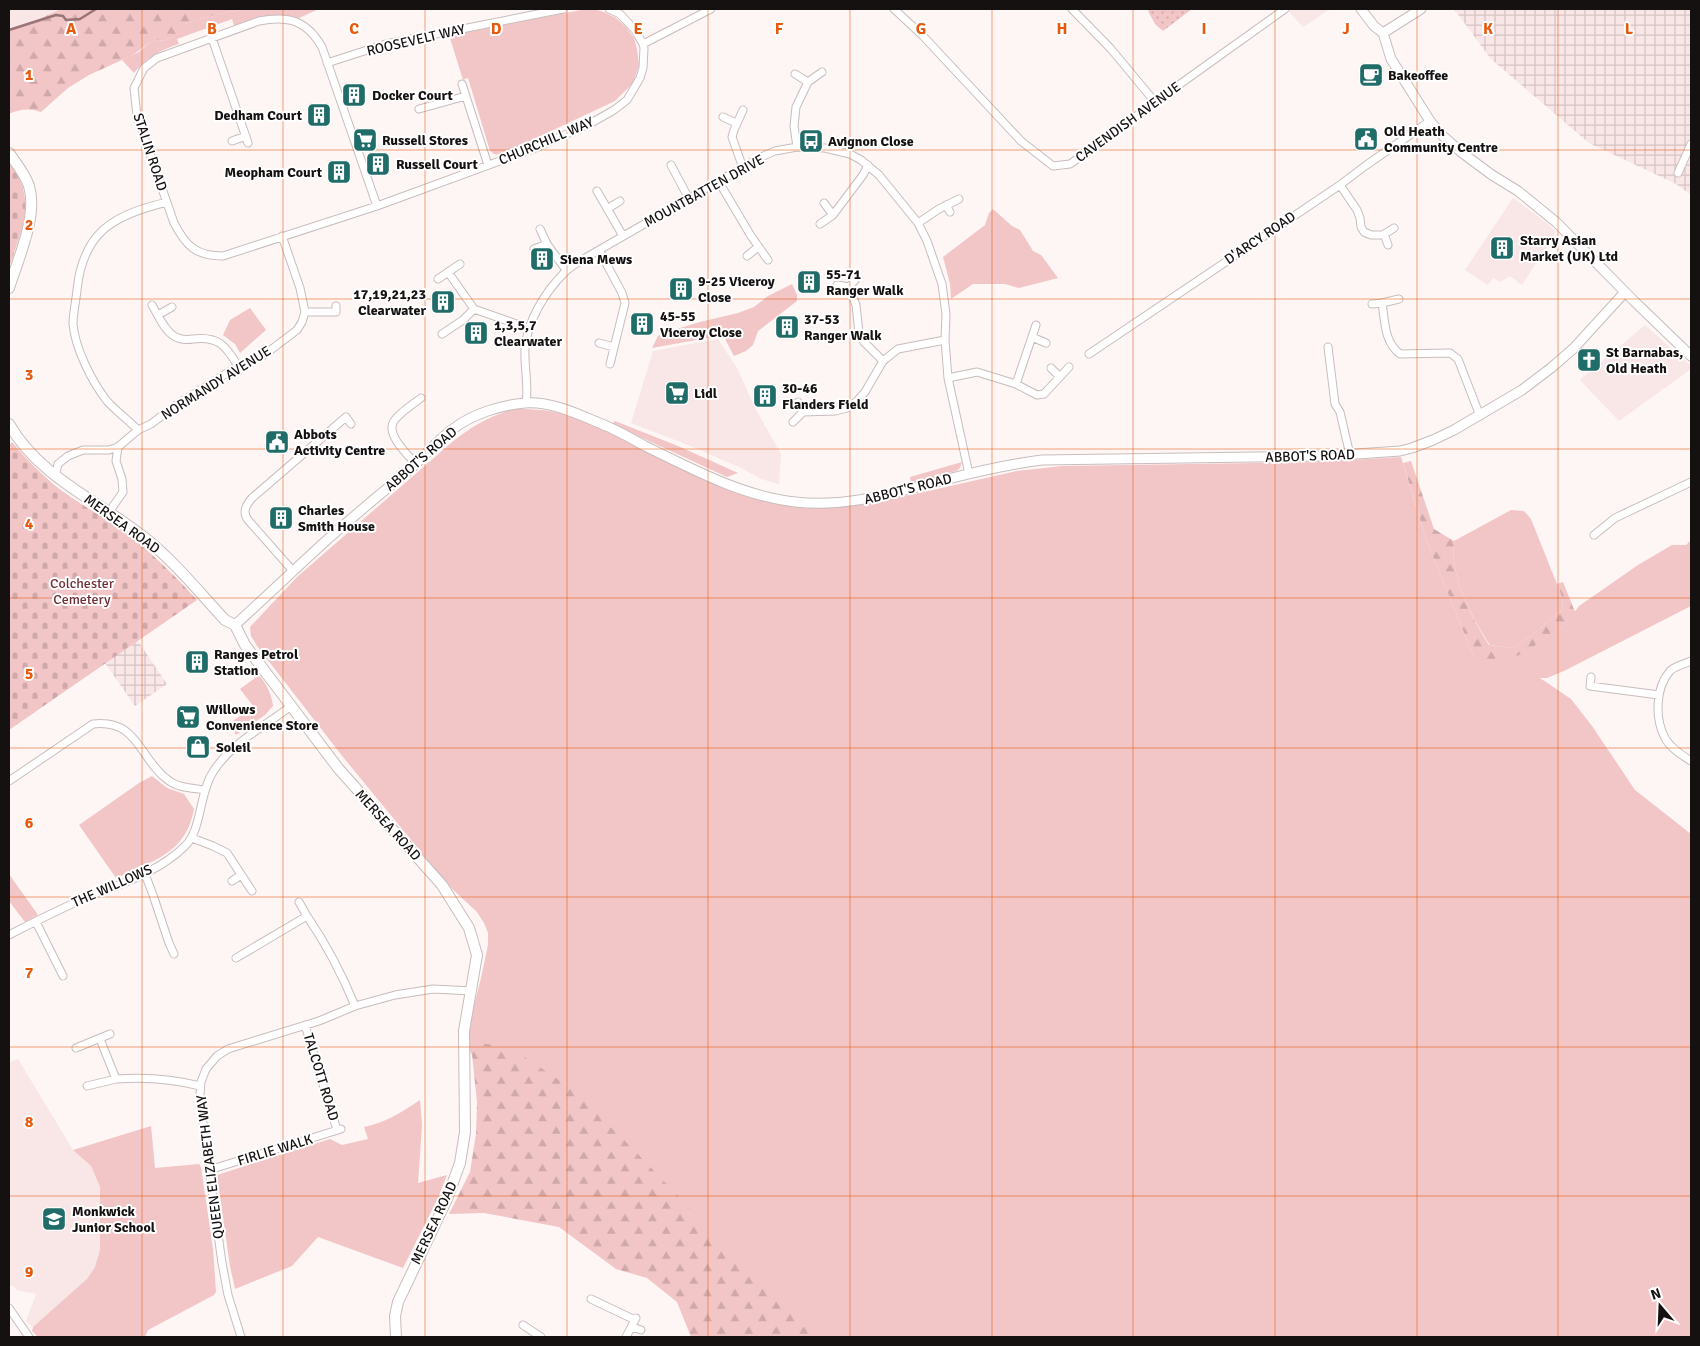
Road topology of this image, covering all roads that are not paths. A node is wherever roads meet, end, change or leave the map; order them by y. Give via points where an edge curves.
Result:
1 (564, 9) edge
2 (609, 9) edge
3 (711, 9) edge
4 (894, 9) edge
5 (1072, 9) edge
6 (1285, 9) edge
7 (1361, 9) edge
8 (1422, 9) edge
9 (1383, 33) junction
10 (212, 38) junction
11 (644, 44) junction
12 (328, 63) junction
13 (822, 72) dead end
14 (795, 74) dead end
15 (808, 82) junction
16 (462, 84) dead end
17 (466, 96) junction
18 (1155, 102) junction
19 (419, 109) dead end
20 (743, 110) dead end
21 (723, 118) dead end
22 (1430, 121) junction
23 (736, 123) junction
24 (232, 141) dead end
25 (1691, 144) edge
26 (797, 147) junction
27 (9, 153) edge
28 (488, 165) junction
29 (671, 165) dead end
30 (868, 165) junction
31 (743, 168) junction
32 (1678, 173) dead end
33 (719, 182) junction
34 (1340, 185) junction
35 (597, 191) dead end
36 (689, 198) junction
37 (959, 199) dead end
38 (620, 201) dead end
39 (167, 202) junction
40 (824, 203) dead end
41 (377, 206) junction
42 (607, 209) junction
43 (834, 215) junction
44 (918, 223) junction
45 (820, 224) dead end
46 (1394, 228) dead end
47 (540, 229) dead end
48 (1383, 235) junction
49 (282, 236) junction
50 (623, 236) junction
51 (547, 244) junction
52 (1388, 245) dead end
53 (758, 247) junction
54 (534, 249) dead end
55 (599, 250) junction
56 (747, 256) dead end
57 (768, 260) dead end
58 (460, 264) dead end
59 (566, 270) junction
60 (448, 272) junction
61 (438, 279) dead end
62 (856, 279) dead end
63 (837, 285) dead end
64 (849, 287) junction
65 (9, 288) edge
66 (1625, 292) junction
67 (1399, 299) dead end
68 (1382, 303) junction
69 (1372, 304) dead end
70 (152, 305) dead end
71 (172, 307) dead end
72 (474, 309) junction
73 (305, 312) junction
74 (336, 313) dead end
75 (158, 315) junction
76 (1036, 324) dead end
77 (528, 328) junction
78 (442, 334) dead end
79 (1032, 337) junction
80 (944, 340) junction
81 (1046, 343) dead end
82 (599, 344) dead end
83 (614, 347) junction
84 (1328, 347) dead end
85 (1089, 354) dead end
86 (1691, 356) edge
87 (883, 361) junction
88 (610, 364) dead end
89 (238, 366) junction
90 (1069, 367) dead end
91 (1051, 368) dead end
92 (1060, 376) junction
93 (948, 378) junction
94 (1016, 384) junction
95 (421, 398) dead end
96 (798, 402) dead end
97 (526, 403) junction
98 (802, 412) junction
99 (1480, 416) junction
100 (793, 422) dead end
101 (9, 424) edge
102 (351, 424) dead end
103 (138, 430) junction
104 (118, 447) junction
105 (1350, 455) junction
106 (416, 464) junction
107 (969, 474) junction
108 (55, 476) junction
109 (1691, 482) edge
110 (109, 512) junction
111 (1594, 535) dead end
112 (293, 571) junction
113 (235, 625) junction
114 (1691, 661) edge
115 (1591, 677) dead end
116 (1659, 695) junction
117 (291, 706) junction
118 (1691, 761) edge
119 (9, 781) edge
120 (205, 790) junction
121 (192, 838) junction
122 (145, 874) junction
123 (240, 875) junction
124 (232, 882) dead end
125 (252, 891) dead end
126 (299, 902) dead end
127 (307, 916) junction
128 (36, 922) junction
129 (9, 936) edge
130 (168, 941) junction
131 (160, 945) dead end
132 (174, 954) dead end
133 (236, 958) dead end
134 (63, 976) dead end
135 (472, 991) junction
136 (355, 1006) junction
137 (305, 1025) junction
138 (110, 1034) dead end
139 (100, 1039) junction
140 (76, 1048) dead end
141 (116, 1079) junction
142 (87, 1086) dead end
143 (200, 1086) junction
144 (339, 1129) joint
145 (209, 1170) junction
146 (591, 1299) dead end
147 (9, 1308) edge
148 (634, 1321) junction
149 (522, 1325) dead end
150 (641, 1330) dead end
151 (29, 1337) edge
152 (241, 1337) edge
153 (396, 1337) edge
154 (541, 1337) edge
155 (626, 1337) edge

1 - 12 street, ROOSEVELT WAY via 386,44
2 - 11 street via 620,14
3 - 11 street
4 - 18 street, CAVENDISH AVENUE via 1021,140 1053,166 1070,164
5 - 18 street via 1112,49
6 - 18 street, CAVENDISH AVENUE
7 - 9 street
8 - 9 street
9 - 22 street via 1391,59
10 - 12 street, STALIN ROAD via 272,18 296,21 315,35
10 - 24 street via 247,140
10 - 39 street, STALIN ROAD via 157,58 144,68 134,88 138,116
11 - 28 street, CHURCHILL WAY via 640,78 627,100 593,122
12 - 41 street, STALIN ROAD
13 - 15 street
14 - 15 street
15 - 26 street via 796,107
16 - 17 street
17 - 19 street
17 - 28 street
20 - 23 street
21 - 23 street
22 - 34 street, D'ARCY ROAD
22 - 66 street via 1461,152 1539,208
23 - 31 street via 732,137
25 - 32 street
26 - 30 street, MOUNTBATTEN DRIVE via 826,148 850,154
26 - 31 street, MOUNTBATTEN DRIVE via 776,151
27 - 65 main road via 28,184 31,206
28 - 41 street, CHURCHILL WAY
29 - 36 street
30 - 43 street
30 - 44 street, MOUNTBATTEN DRIVE via 886,182
31 - 33 street, MOUNTBATTEN DRIVE
33 - 36 street, MOUNTBATTEN DRIVE
33 - 53 street
34 - 48 street via 1354,205 1364,232
34 - 85 street, D'ARCY ROAD
35 - 42 street
36 - 50 street, MOUNTBATTEN DRIVE
37 - 44 street via 948,209
38 - 42 street
39 - 49 street, STALIN ROAD via 181,237 190,246 210,256 222,256
39 - 103 street via 134,212 102,230 83,258 78,281 73,323 78,348 108,402
40 - 43 street
41 - 49 street, STALIN ROAD
42 - 50 street
43 - 45 street
44 - 80 street, MOUNTBATTEN DRIVE via 942,284 946,314
46 - 48 street
47 - 51 street
48 - 52 street
49 - 73 street
50 - 55 street, MOUNTBATTEN DRIVE
51 - 54 street
51 - 59 street
53 - 56 street
53 - 57 street
55 - 59 street, MOUNTBATTEN DRIVE
55 - 83 street via 625,300
58 - 60 street
59 - 77 street, MOUNTBATTEN DRIVE via 546,295
60 - 61 street
60 - 72 street
62 - 64 street
63 - 64 street
64 - 87 street via 856,305 859,333
66 - 86 street
66 - 99 street, ABBOT'S ROAD via 1584,338 1551,368
67 - 68 street
68 - 69 street
68 - 99 street via 1394,350 1400,354 1450,353 1455,356
70 - 75 street
71 - 75 street
72 - 77 street
72 - 78 street
73 - 74 street
73 - 89 street, NORMANDY AVENUE via 302,322 290,336 264,354
75 - 89 street via 175,337 185,340 208,338 228,349
76 - 79 street
77 - 97 street, MOUNTBATTEN DRIVE
79 - 81 street
79 - 94 street
80 - 87 street via 898,348
80 - 93 street, MOUNTBATTEN DRIVE
82 - 83 street
83 - 88 street
84 - 105 street via 1335,404 1340,412
87 - 98 street via 864,392 848,408
89 - 103 street, NORMANDY AVENUE
90 - 92 street
91 - 92 street
92 - 94 street via 1044,394 1037,395
93 - 94 street via 977,372
93 - 107 street, MOUNTBATTEN DRIVE
95 - 106 street via 392,423 391,429
96 - 98 street
97 - 106 street, ABBOT'S ROAD via 479,415 453,429
97 - 107 street, ABBOT'S ROAD via 566,410 608,426 725,483 780,499 852,502
98 - 100 street
99 - 105 street, ABBOT'S ROAD via 1412,448
101 - 108 main road, MERSEA ROAD via 32,454
102 - 112 street via 346,417 252,498 245,508 248,520
103 - 104 street, NORMANDY AVENUE
104 - 108 street via 83,450 68,456 58,464
104 - 110 street via 116,461 123,492
105 - 107 street, ABBOT'S ROAD via 1042,460
106 - 112 street, ABBOT'S ROAD
108 - 110 main road, MERSEA ROAD
109 - 111 street via 1615,518
110 - 113 main road, MERSEA ROAD via 170,559 225,620
112 - 113 street, ABBOT'S ROAD
113 - 117 main road, MERSEA ROAD via 245,646
114 - 116 street via 1672,670 1662,682
115 - 116 street via 1590,686
116 - 118 street via 1660,722 1665,738
117 - 120 street via 223,757
117 - 135 main road, MERSEA ROAD via 338,768 457,906 469,928 477,955
119 - 120 street via 93,724 106,722 122,728 134,738 167,780 176,785
120 - 121 street
121 - 122 street, THE WILLOWS via 176,854
121 - 123 street via 227,853
122 - 128 street, THE WILLOWS
122 - 130 street
123 - 124 street
123 - 125 street
126 - 127 street
127 - 133 street
127 - 136 street via 345,980
128 - 129 street, THE WILLOWS
128 - 134 street via 61,963
130 - 131 street
130 - 132 street
135 - 136 street, QUEEN ELIZABETH WAY via 414,991
135 - 153 main road, MERSEA ROAD via 464,1032 465,1132 460,1163 447,1199 398,1302
136 - 137 street, QUEEN ELIZABETH WAY
137 - 143 street, QUEEN ELIZABETH WAY via 228,1049 206,1069
137 - 144 street, TALCOTT ROAD
138 - 139 street
139 - 140 street
139 - 141 street
141 - 142 street
141 - 143 street via 149,1079
143 - 145 street, QUEEN ELIZABETH WAY
144 - 145 street, FIRLIE WALK
145 - 152 street, QUEEN ELIZABETH WAY via 228,1295
146 - 148 street
147 - 151 street
148 - 150 street
148 - 155 street
149 - 154 street

